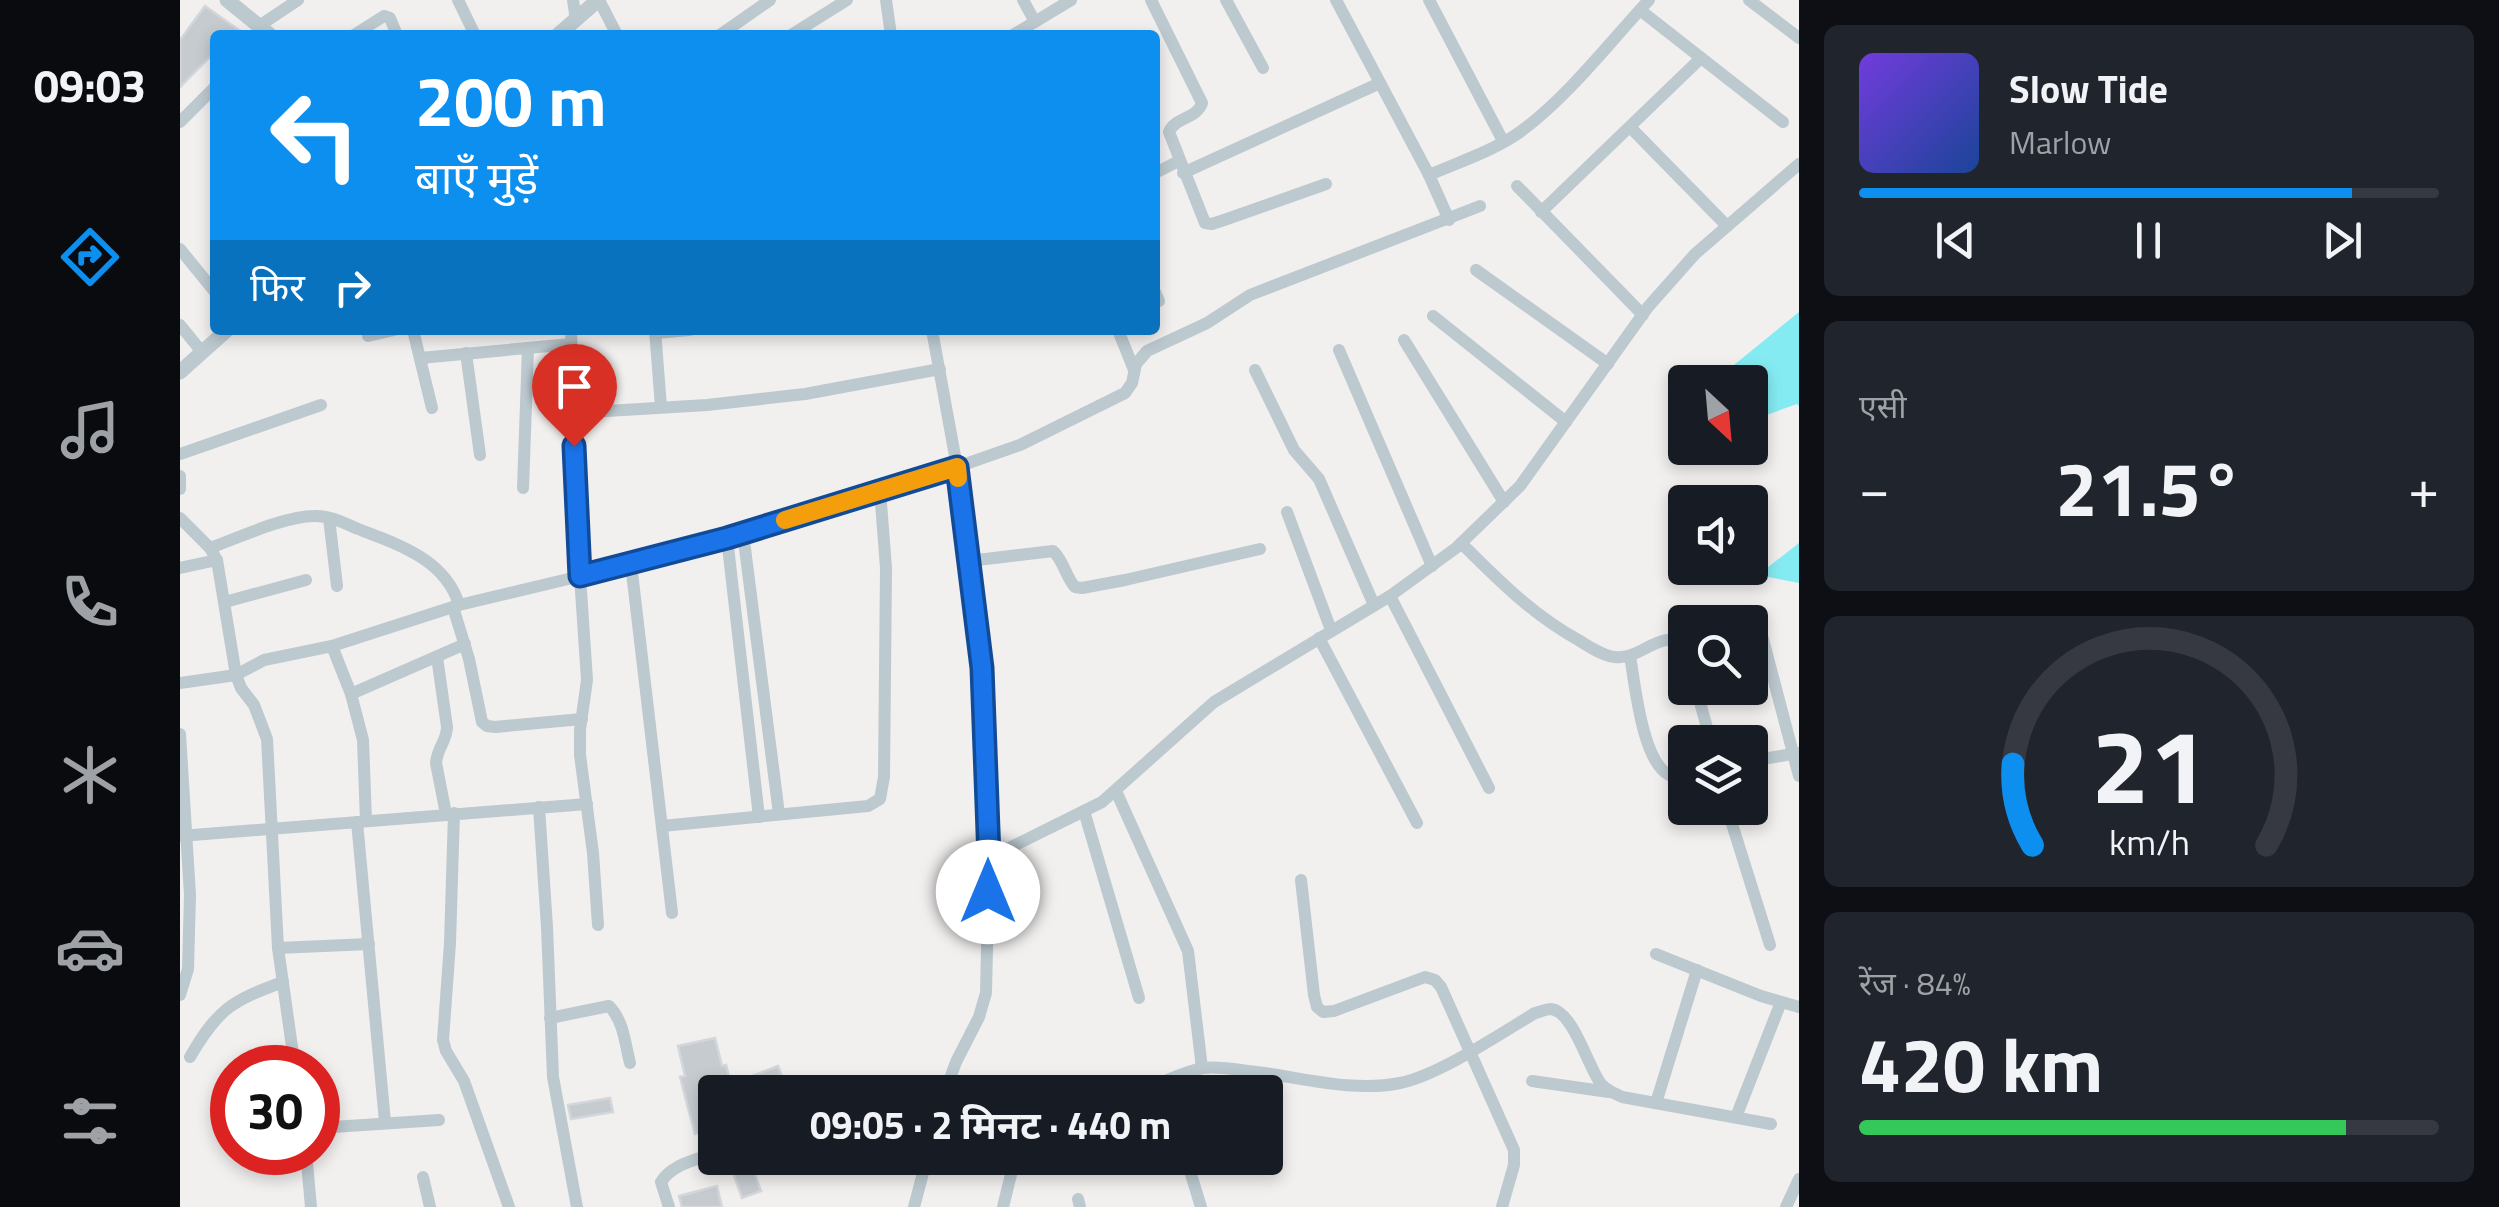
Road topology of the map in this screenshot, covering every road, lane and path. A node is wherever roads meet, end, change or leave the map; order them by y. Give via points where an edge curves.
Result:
1 (228, 0) edge
2 (298, 0) edge
3 (458, 0) edge
4 (573, 0) edge
5 (598, 0) edge
6 (770, 0) edge
7 (847, 0) edge
8 (886, 0) edge
9 (1023, 0) edge
10 (1071, 0) edge
11 (1151, 0) edge
12 (1226, 0) edge
13 (1336, 0) edge
14 (1429, 0) edge
15 (1749, 0) edge
16 (1645, 5) edge
17 (576, 20) junction
18 (1035, 22) junction
19 (264, 30) edge
20 (268, 30) edge
21 (362, 30) edge
22 (396, 30) edge
23 (473, 30) edge
24 (564, 30) edge
25 (614, 30) edge
26 (727, 30) edge
27 (800, 30) edge
28 (890, 30) edge
29 (1021, 30) edge
30 (1799, 38) edge
31 (1701, 58) junction
32 (1264, 68) dead end
33 (1380, 83) junction
34 (210, 92) edge
35 (180, 122) edge
36 (1783, 122) dead end
37 (1630, 128) junction
38 (1503, 142) junction
39 (1799, 164) edge
40 (1181, 167) junction
41 (1160, 172) edge
42 (1429, 175) junction
43 (1326, 184) dead end
44 (1517, 186) dead end
45 (1480, 206) dead end
46 (1540, 212) junction
47 (1448, 220) junction
48 (1728, 226) junction
49 (180, 249) edge
50 (1476, 270) dead end
51 (210, 286) edge
52 (1643, 315) junction
53 (1433, 316) dead end
54 (180, 325) edge
55 (221, 335) edge
56 (372, 335) edge
57 (414, 335) edge
58 (655, 335) edge
59 (933, 335) edge
60 (1120, 335) edge
61 (368, 336) dead end
62 (571, 337) edge
63 (1404, 340) dead end
64 (528, 348) junction
65 (1339, 350) dead end
66 (202, 352) junction
67 (466, 353) junction
68 (420, 358) junction
69 (1608, 364) junction
70 (940, 369) junction
71 (1134, 370) junction
72 (1255, 370) dead end
73 (180, 372) edge
74 (321, 404) dead end
75 (432, 408) dead end
76 (660, 408) junction
77 (573, 413) junction
78 (1566, 422) junction
79 (180, 454) edge
80 (480, 455) dead end
81 (957, 467) junction
82 (180, 476) edge
83 (523, 488) dead end
84 (180, 489) edge
85 (880, 490) junction
86 (1504, 502) junction
87 (1287, 512) dead end
88 (180, 518) edge
89 (329, 518) junction
90 (743, 533) junction
91 (727, 538) junction
92 (1461, 543) junction
93 (1260, 549) dead end
94 (214, 554) junction
95 (968, 561) junction
96 (631, 564) junction
97 (1432, 566) junction
98 (180, 568) edge
99 (580, 576) junction
100 (306, 580) dead end
101 (336, 586) dead end
102 (1390, 596) junction
103 (225, 602) junction
104 (1374, 605) junction
105 (456, 606) junction
106 (1325, 634) junction
107 (1668, 639) edge
108 (465, 644) junction
109 (332, 646) junction
110 (437, 656) junction
111 (1630, 656) junction
112 (1768, 656) edge
113 (236, 676) junction
114 (180, 683) edge
115 (350, 694) junction
116 (764, 702) junction
117 (746, 705) junction
118 (582, 718) junction
119 (180, 734) edge
120 (1796, 754) edge
121 (1768, 758) edge
122 (1668, 774) edge
123 (1799, 776) edge
124 (1489, 788) dead end
125 (1116, 792) junction
126 (587, 804) junction
127 (539, 807) junction
128 (1084, 810) junction
129 (450, 814) junction
130 (778, 814) junction
131 (759, 817) junction
132 (361, 821) junction
133 (1417, 823) dead end
134 (1732, 825) edge
135 (662, 826) junction
136 (270, 829) junction
137 (184, 836) edge
138 (989, 858) junction
139 (1302, 880) dead end
140 (672, 913) dead end
141 (598, 926) dead end
142 (369, 944) junction
143 (1770, 946) dead end
144 (278, 948) junction
145 (1656, 954) dead end
146 (1696, 970) junction
147 (283, 982) junction
148 (180, 996) edge
149 (1139, 998) dead end
150 (1781, 1002) junction
151 (1799, 1007) edge
152 (550, 1018) junction
153 (293, 1045) edge
154 (1470, 1051) junction
155 (190, 1057) dead end
156 (630, 1064) dead end
157 (1202, 1068) junction
158 (951, 1075) edge
159 (1183, 1075) edge
160 (1532, 1081) dead end
161 (1609, 1092) junction
162 (1656, 1103) junction
163 (1736, 1117) junction
164 (438, 1120) dead end
165 (386, 1122) junction
166 (1771, 1124) dead end
167 (340, 1126) edge
168 (698, 1159) edge
169 (308, 1175) edge
170 (923, 1175) edge
171 (1010, 1175) edge
172 (1191, 1175) edge
173 (423, 1177) dead end
174 (1799, 1179) edge
175 (311, 1207) edge
176 (430, 1207) edge
177 (509, 1207) edge
178 (577, 1207) edge
179 (669, 1207) edge
180 (914, 1207) edge
181 (1002, 1207) edge
182 (1201, 1207) edge
183 (1502, 1207) edge
184 (1786, 1207) edge

1 - 19 street
2 - 20 street
3 - 23 street
4 - 17 street
5 - 17 street
5 - 25 street
6 - 26 street
7 - 27 street
8 - 28 street
9 - 18 street
10 - 18 street
11 - 40 street via 1202,103 1169,132
12 - 32 street
13 - 33 street
14 - 38 street
15 - 30 street
16 - 31 street
16 - 38 street via 1552,104
17 - 24 street
18 - 29 street
21 - 22 street via 384,16
31 - 36 street
31 - 37 street
33 - 40 street
33 - 42 street
34 - 35 street
37 - 46 street
37 - 48 street
38 - 42 street
39 - 48 street
40 - 41 street
40 - 43 street via 1201,216 1212,224
42 - 47 street
44 - 46 street
45 - 47 street
46 - 52 street
47 - 71 street via 1250,295 1148,351
48 - 52 street
49 - 51 street
50 - 69 street
52 - 69 street
53 - 78 street
54 - 66 street
55 - 66 street
56 - 61 street
57 - 68 street
58 - 76 street
59 - 70 street
60 - 71 street
62 - 64 street
62 - 77 street
63 - 86 street
64 - 67 street
64 - 83 street
65 - 97 street
66 - 73 street
67 - 68 street
67 - 80 street
68 - 75 street
69 - 78 street
70 - 76 street via 805,394
70 - 81 street
71 - 81 street via 1129,388 1114,399
72 - 104 street via 1294,450 1318,479
74 - 79 street
76 - 77 street
77 - 99 street
78 - 86 street
81 - 85 street
81 - 95 street
82 - 84 street
85 - 90 street
85 - 130 street via 886,568 883,791 868,806
86 - 92 street
87 - 106 street
88 - 94 street
89 - 94 street via 297,518
89 - 101 street
89 - 105 street via 420,556 450,584
90 - 91 street
90 - 116 street
91 - 96 street
91 - 117 street
92 - 97 street
92 - 111 street via 1548,623 1614,657
93 - 95 street via 1082,588 1071,583 1053,551
94 - 98 street
94 - 103 street
95 - 138 street via 982,668
96 - 99 street
96 - 135 street
97 - 102 street
99 - 105 street
99 - 118 street via 587,680
100 - 103 street
102 - 104 street
102 - 124 street
103 - 113 street
104 - 106 street
105 - 108 street
105 - 109 street
106 - 125 street via 1214,702
106 - 133 street
107 - 111 street
108 - 110 street
108 - 118 street via 486,726
109 - 113 street via 264,660
109 - 115 street
110 - 115 street
110 - 129 street via 448,727 436,762
111 - 122 street via 1650,748
112 - 120 street
113 - 114 street
113 - 136 street via 267,740
115 - 132 street via 362,740
116 - 117 street
116 - 130 street
117 - 131 street
118 - 126 street
119 - 137 street
120 - 121 street
120 - 123 street
125 - 128 street
125 - 157 street via 1188,950
126 - 127 street
126 - 141 street
127 - 129 street
127 - 152 street
128 - 138 street
128 - 149 street
129 - 132 street
129 - 177 street via 443,1040
130 - 131 street
131 - 135 street
132 - 136 street
132 - 142 street
134 - 143 street
135 - 140 street
136 - 137 street
136 - 144 street
137 - 148 street via 190,895 188,969
138 - 158 street via 986,993
139 - 154 street via 1317,1007 1334,1011 1425,977 1441,987
142 - 144 street
142 - 165 street
144 - 147 street
145 - 146 street
146 - 150 street
146 - 162 street
147 - 153 street
147 - 155 street via 231,1006
150 - 151 street
150 - 163 street
152 - 156 street via 610,1006
152 - 178 street via 554,1092
154 - 157 street via 1389,1084
154 - 161 street via 1553,1009 1570,1024
154 - 183 street via 1514,1150
157 - 159 street
160 - 161 street
161 - 162 street
162 - 163 street
163 - 166 street
164 - 165 street
165 - 167 street
168 - 179 street via 665,1175
169 - 175 street
170 - 180 street
171 - 181 street
172 - 182 street
173 - 176 street
174 - 184 street

